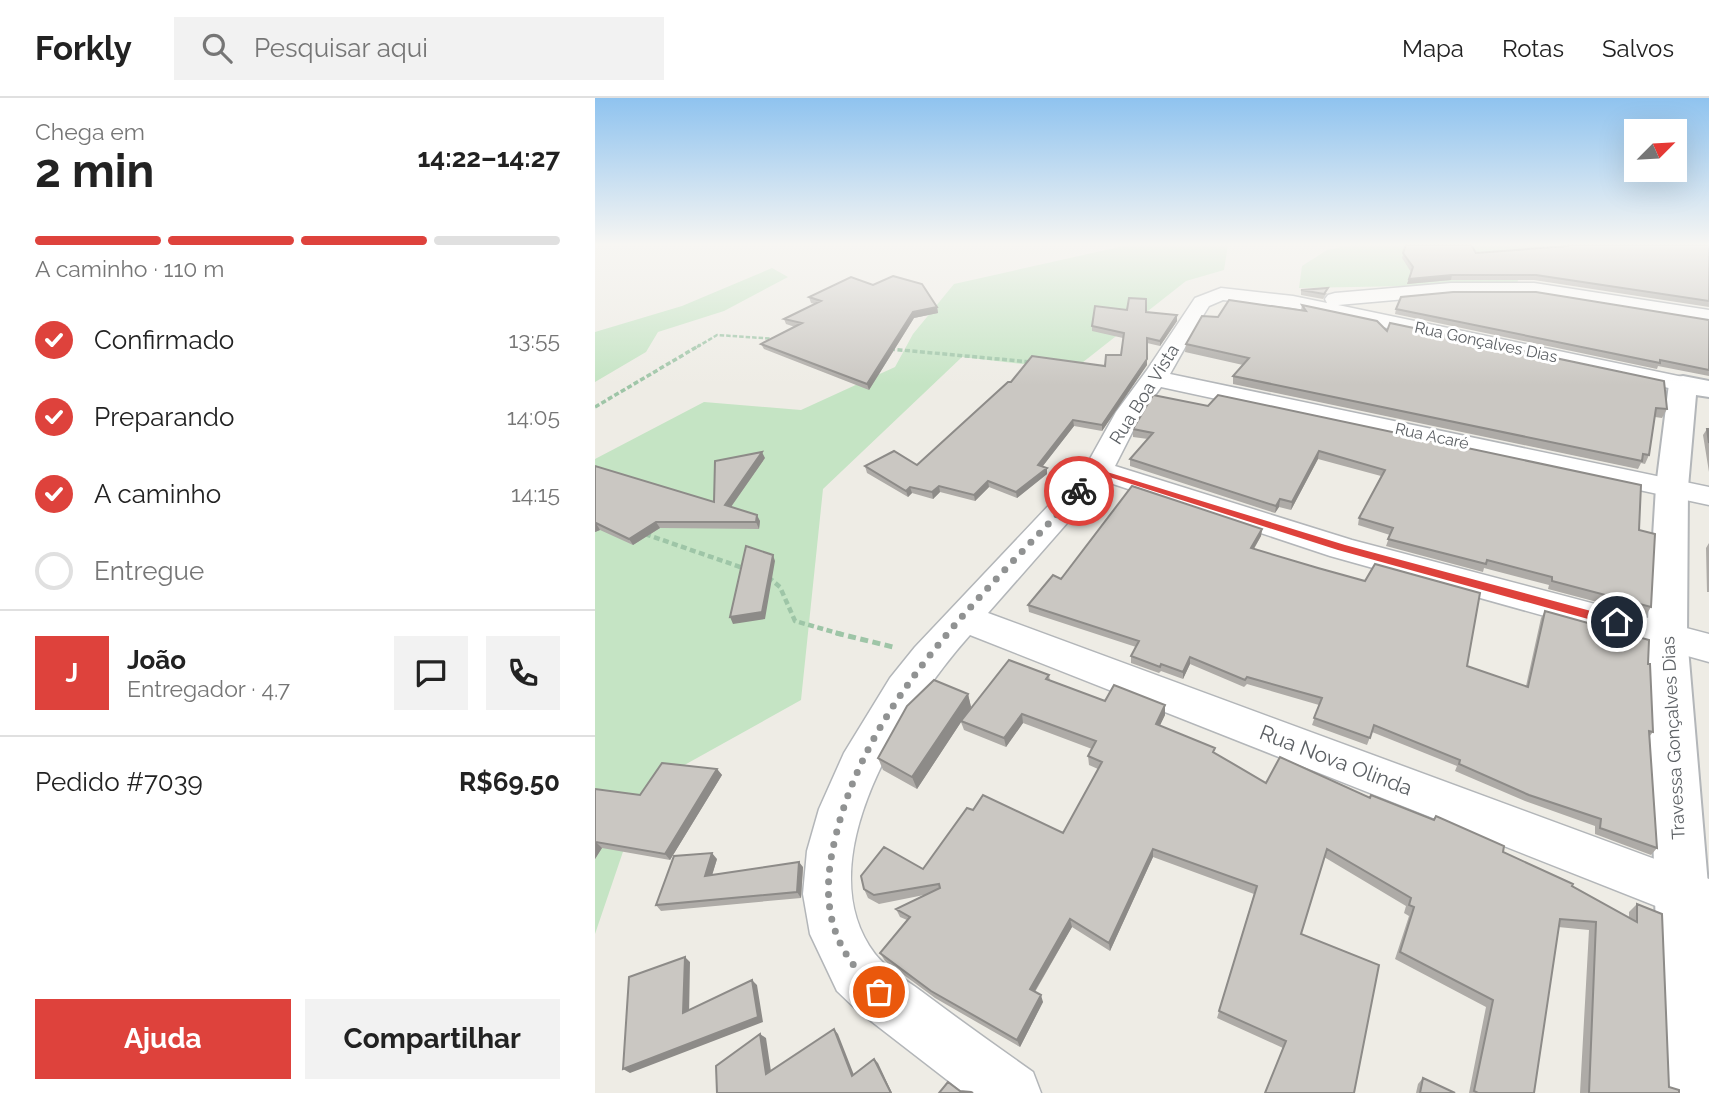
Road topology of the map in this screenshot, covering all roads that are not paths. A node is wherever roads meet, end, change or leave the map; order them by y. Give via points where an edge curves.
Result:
1 (1421, 291) edge
2 (1549, 291) edge
3 (1221, 294) joint
4 (1293, 302) junction
5 (1709, 317) edge
6 (1155, 378) junction
7 (1696, 386) edge
8 (1098, 470) junction
9 (1691, 492) edge
10 (963, 618) junction
11 (1688, 642) edge
12 (1695, 897) edge
13 (1012, 1093) edge
14 (1693, 1093) edge

1 - 4 street
2 - 5 street
3 - 4 street, Rua Gonçalves Dias
3 - 6 street, Rua Boa Vista via 1200,304
4 - 7 street, Rua Gonçalves Dias
6 - 8 street, Rua Boa Vista via 1129,412
6 - 9 street, Rua Acaré
7 - 9 street, Travessa Gonçalves Dias
8 - 10 street, Rua Boa Vista
8 - 11 street via 1342,548
9 - 11 street, Travessa Gonçalves Dias
10 - 12 street, Rua Nova Olinda
10 - 13 street, Rua Boa Vista via 905,687 858,765 831,855 827,906 838,942 857,973
11 - 12 street, Travessa Gonçalves Dias
12 - 14 street, Travessa Gonçalves Dias

